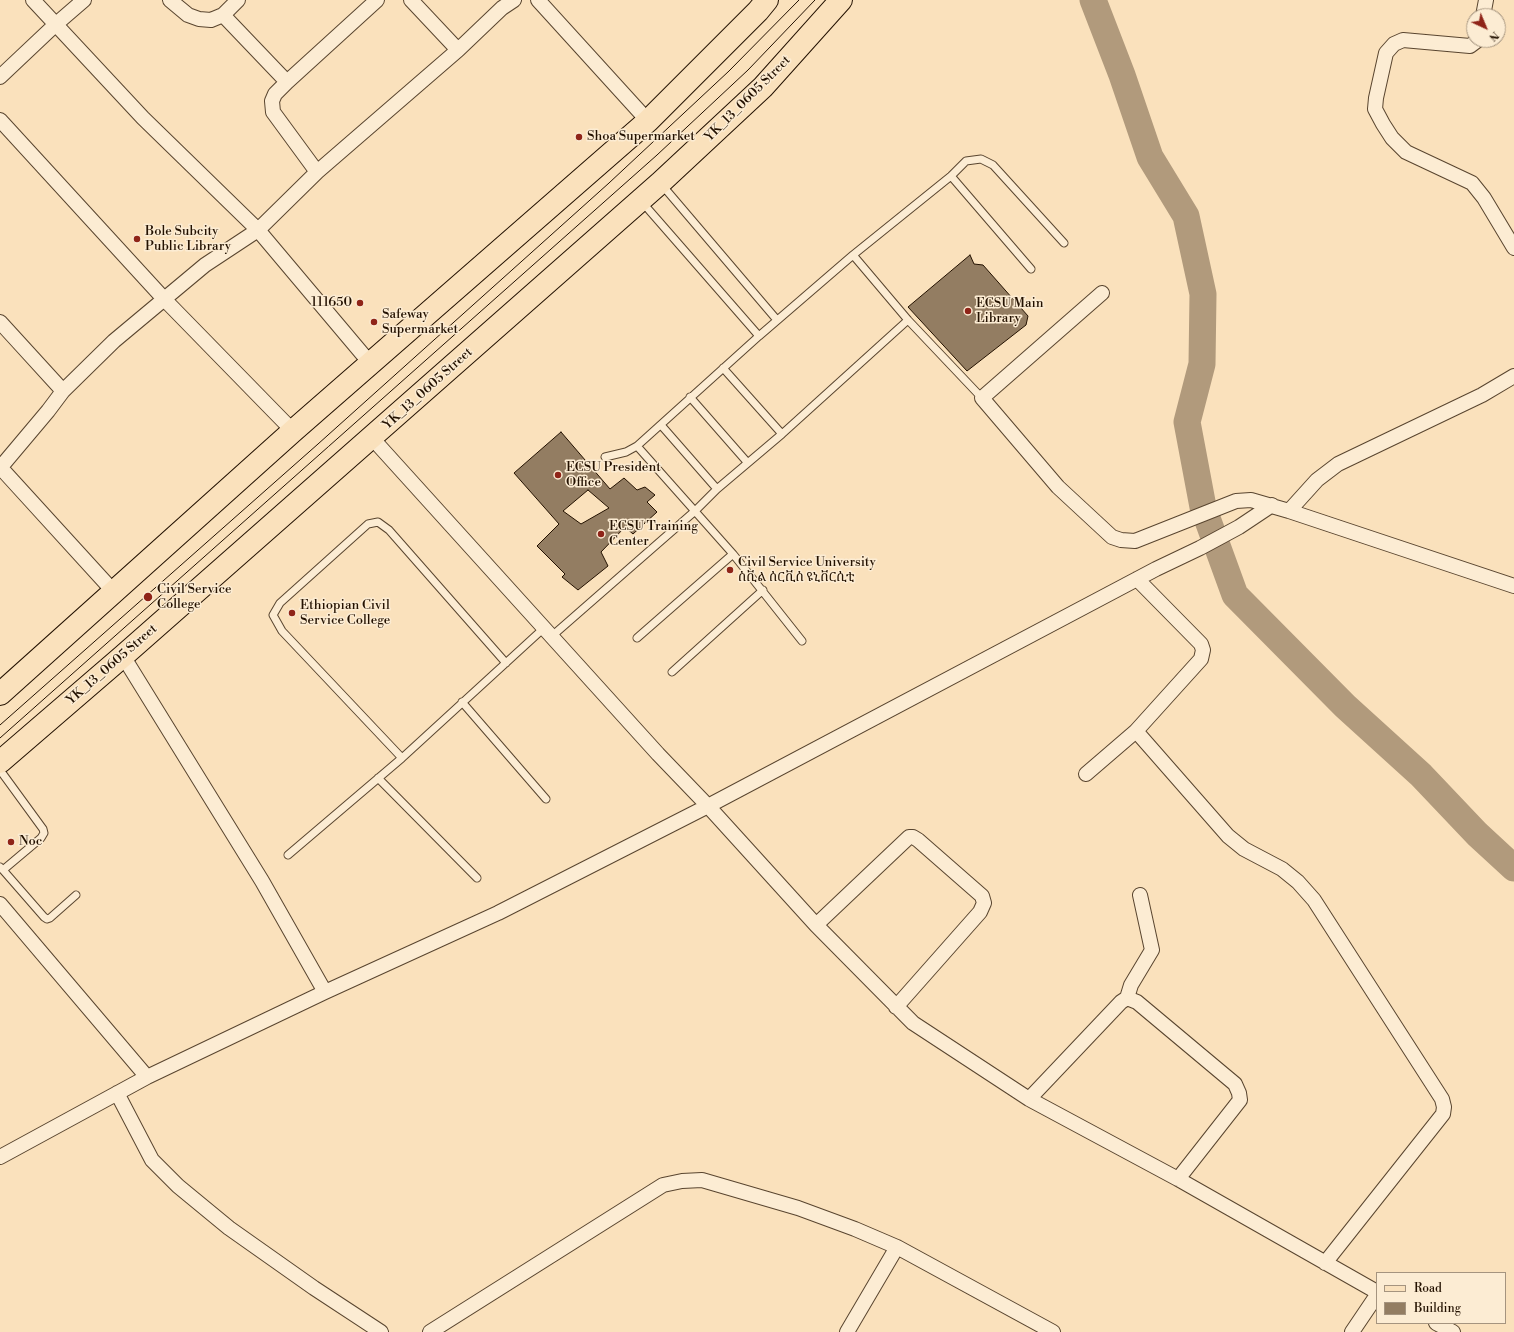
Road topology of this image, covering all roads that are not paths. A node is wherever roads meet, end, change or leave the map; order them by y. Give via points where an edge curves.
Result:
1 (33, 0) edge
2 (84, 0) edge
3 (170, 0) edge
4 (238, 0) edge
5 (377, 0) edge
6 (412, 0) edge
7 (514, 0) edge
8 (538, 0) edge
9 (767, 0) edge
10 (841, 0) edge
11 (223, 15) junction
12 (55, 25) junction
13 (1466, 46) edge
14 (458, 50) junction
15 (0, 78) edge
16 (287, 82) junction
17 (0, 120) edge
18 (648, 121) junction
19 (317, 172) junction
20 (951, 176) junction
21 (660, 183) junction
22 (640, 200) junction
23 (258, 230) junction
24 (1064, 243) dead end
25 (1514, 248) edge
26 (853, 255) junction
27 (1031, 269) dead end
28 (1102, 293) dead end
29 (165, 300) junction
30 (777, 320) junction
31 (908, 320) junction
32 (0, 322) edge
33 (759, 336) junction
34 (370, 363) junction
35 (723, 368) junction
36 (1514, 376) edge
37 (63, 391) junction
38 (690, 397) junction
39 (982, 398) junction
40 (661, 425) junction
41 (293, 431) junction
42 (782, 434) junction
43 (372, 438) junction
44 (637, 446) junction
45 (605, 457) dead end
46 (747, 462) junction
47 (0, 468) edge
48 (717, 488) junction
49 (1272, 506) junction
50 (695, 511) junction
51 (1289, 511) junction
52 (733, 554) junction
53 (1137, 579) junction
54 (1514, 586) edge
55 (763, 590) junction
56 (114, 592) junction
57 (548, 632) junction
58 (637, 638) dead end
59 (802, 641) dead end
60 (123, 656) junction
61 (506, 663) junction
62 (672, 672) dead end
63 (0, 694) edge
64 (462, 702) junction
65 (1136, 731) junction
66 (402, 758) junction
67 (0, 762) edge
68 (0, 770) edge
69 (1086, 774) dead end
70 (378, 778) junction
71 (546, 799) dead end
72 (708, 806) junction
73 (288, 855) dead end
74 (1, 868) edge
75 (476, 878) dead end
76 (76, 895) dead end
77 (1140, 895) dead end
78 (0, 904) edge
79 (816, 925) junction
80 (325, 992) junction
81 (1127, 998) junction
82 (896, 1007) junction
83 (148, 1077) junction
84 (117, 1093) junction
85 (1029, 1100) junction
86 (0, 1157) edge
87 (1178, 1179) junction
88 (897, 1247) junction
89 (1325, 1263) junction
90 (1376, 1291) edge
91 (1376, 1296) edge
92 (1438, 1324) edge
93 (1032, 1327) edge
94 (382, 1332) edge
95 (430, 1332) edge
96 (847, 1332) edge
97 (1053, 1332) edge
98 (1352, 1332) edge
99 (1453, 1332) edge

1 - 12 street
2 - 12 street
3 - 11 street via 188,15 199,19 211,20
4 - 11 street
5 - 16 street
6 - 14 street
7 - 14 street via 502,8
8 - 18 street
9 - 18 main road
10 - 21 main road, YK_13_0605 Street via 763,87
11 - 16 street
12 - 15 street
12 - 23 street via 143,118
13 - 25 street via 1403,40 1394,44 1386,53 1375,109 1389,133 1406,152 1472,183
14 - 19 street
16 - 19 street via 275,94 272,101 273,112
17 - 29 street
18 - 34 main road
19 - 23 street
20 - 24 lane via 966,161 981,159 993,165
20 - 26 lane
20 - 27 lane
21 - 22 main road, YK_13_0605 Street
21 - 30 lane
22 - 33 lane
22 - 43 main road, YK_13_0605 Street
23 - 29 street via 205,265
23 - 34 street
26 - 30 lane
26 - 31 lane
28 - 39 street
29 - 37 street via 114,341
29 - 41 street
30 - 33 lane
31 - 39 lane
31 - 42 lane
32 - 37 street
33 - 35 lane
34 - 41 main road
35 - 38 lane
35 - 42 lane
36 - 51 street via 1482,395 1338,464 1317,480
37 - 47 street
38 - 40 lane
38 - 46 lane
39 - 49 street via 1058,487 1112,537 1135,541 1236,500 1251,500
40 - 44 lane
40 - 48 lane
41 - 56 main road
42 - 46 lane
43 - 57 street
43 - 60 main road, YK_13_0605 Street
44 - 45 lane via 626,452
44 - 50 lane
46 - 48 lane
47 - 56 street
48 - 50 lane
49 - 51 street
49 - 53 street via 1239,527
50 - 52 lane
50 - 57 lane
51 - 54 street
52 - 55 lane
52 - 58 lane
53 - 65 street via 1201,644 1203,650 1201,659
53 - 72 street
55 - 59 lane
55 - 62 lane
56 - 63 main road
57 - 61 lane
57 - 72 street
60 - 67 main road, YK_13_0605 Street
60 - 80 street via 262,881
61 - 64 lane
61 - 66 lane via 390,530 378,522 368,524 280,603 273,615 282,631
64 - 66 lane
64 - 71 lane
65 - 69 street
65 - 89 street via 1228,836 1244,849 1282,869 1314,900 1442,1099 1443,1114
66 - 70 lane
68 - 74 lane via 43,828 44,833
70 - 73 lane
70 - 75 lane
72 - 79 street
72 - 80 street via 498,913
74 - 76 lane via 47,919
77 - 81 street via 1152,950 1131,984
78 - 83 street
79 - 82 street
79 - 82 street via 909,837 918,840 982,896 984,903 980,912
80 - 83 street
81 - 85 street
81 - 87 street via 1137,1002 1235,1084 1240,1093 1240,1100
82 - 85 street via 913,1023
83 - 84 street
84 - 86 street
84 - 94 street via 152,1160 178,1186 229,1228
85 - 87 street
87 - 89 street
88 - 93 street
88 - 95 street via 798,1208 702,1180 682,1181 664,1185
88 - 96 street
89 - 90 street
91 - 98 street
92 - 99 street
93 - 97 street

